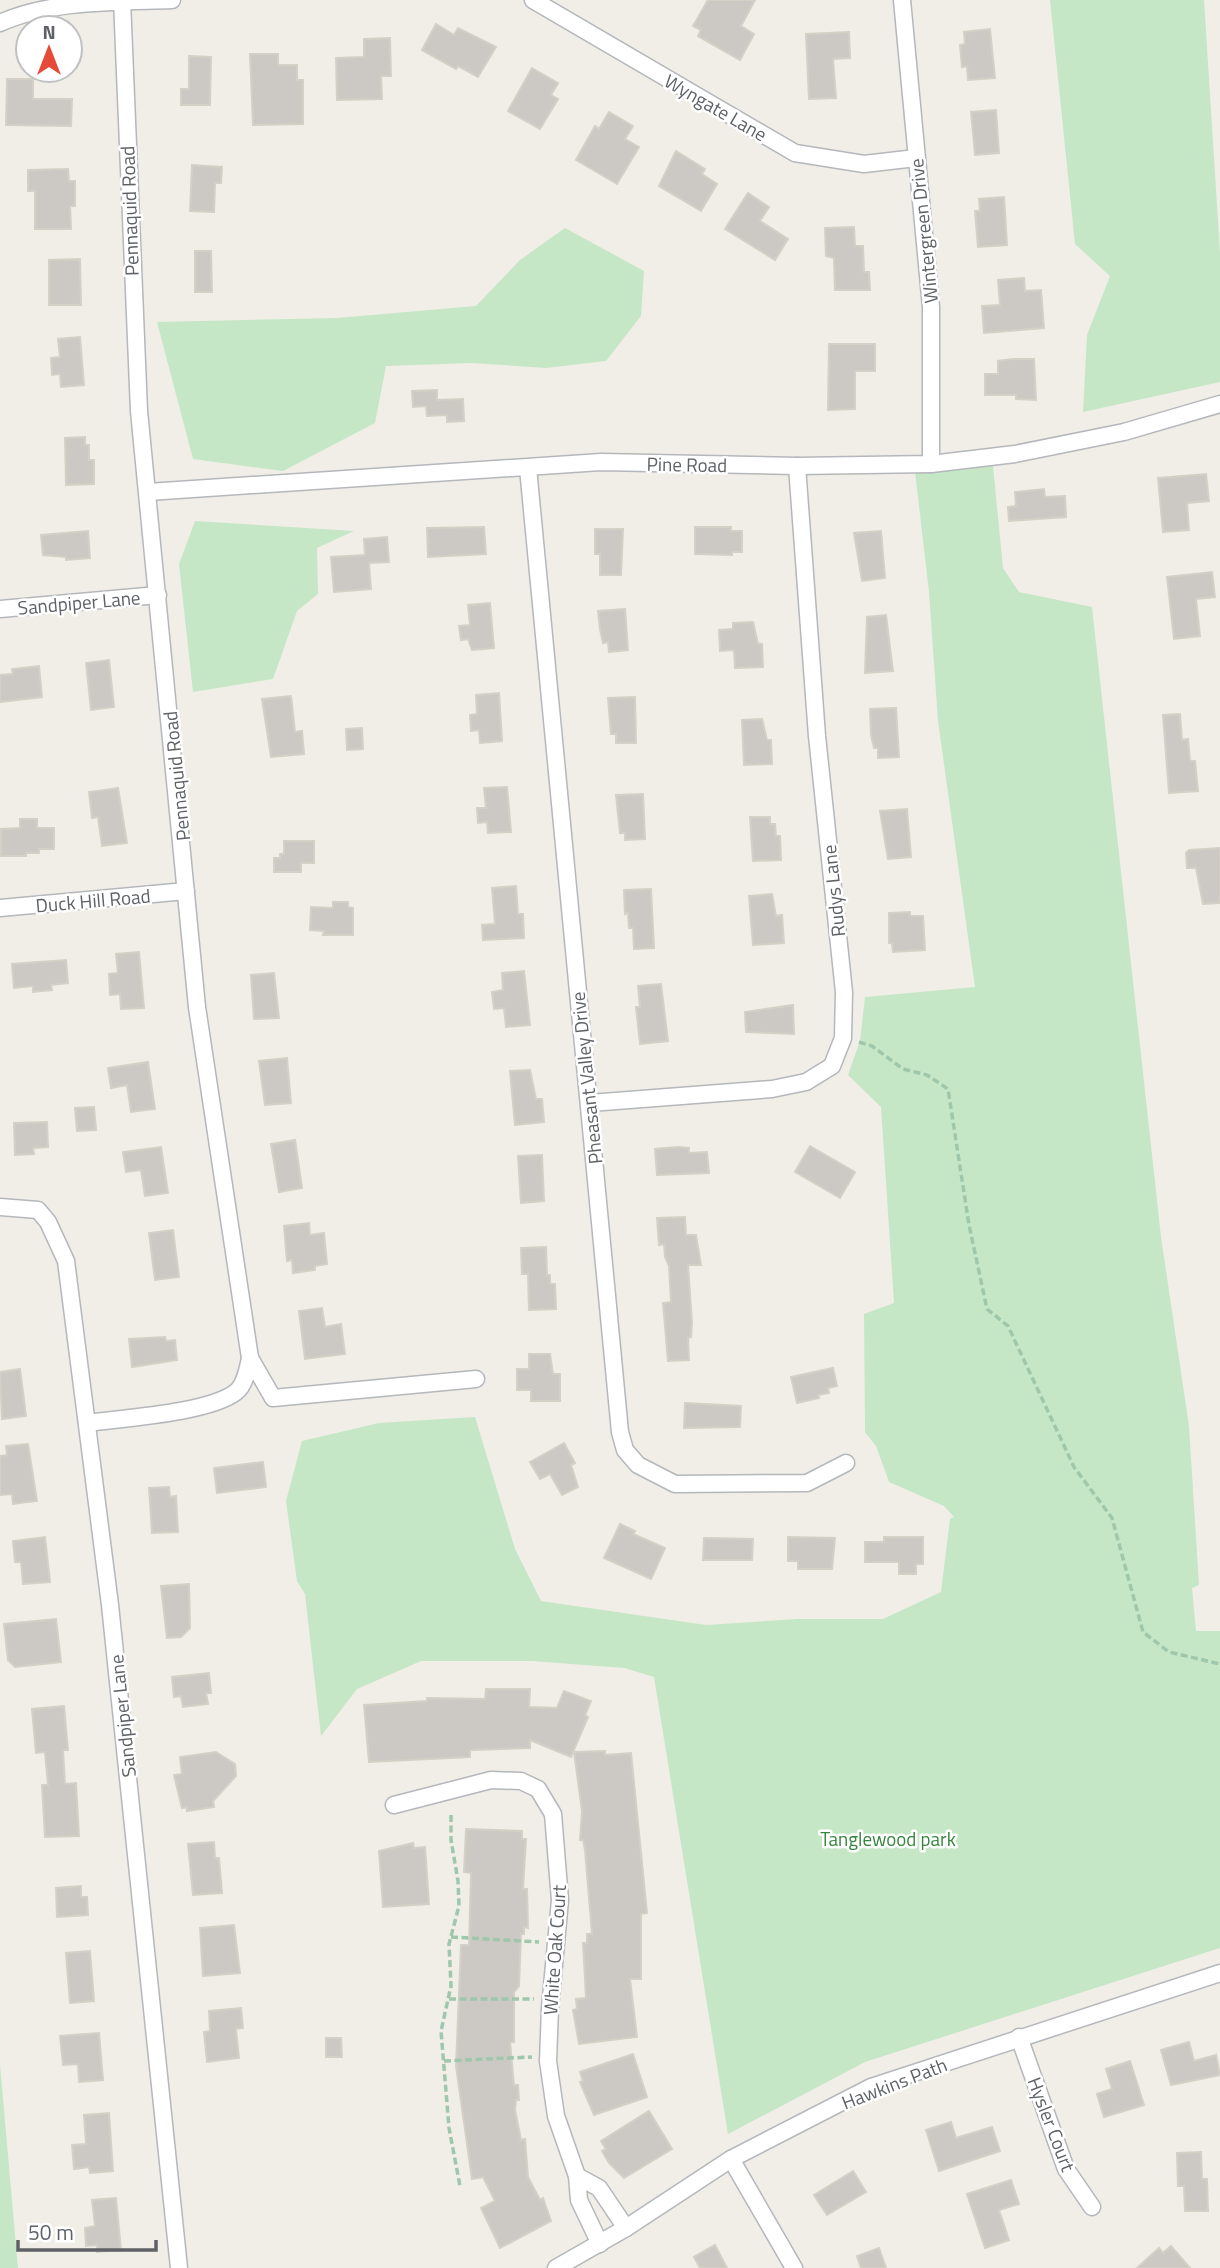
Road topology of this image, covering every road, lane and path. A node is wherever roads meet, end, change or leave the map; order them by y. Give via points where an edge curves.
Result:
1 (172, 0) edge
2 (533, 0) edge
3 (902, 0) edge
4 (122, 1) edge
5 (0, 23) edge
6 (916, 158) junction
7 (1220, 404) edge
8 (931, 464) junction
9 (797, 466) junction
10 (528, 468) junction
11 (148, 492) junction
12 (158, 595) junction
13 (0, 609) edge
14 (186, 891) junction
15 (0, 908) edge
16 (843, 1038) junction
17 (590, 1103) junction
18 (0, 1207) edge
19 (250, 1357) junction
20 (477, 1379) dead end
21 (88, 1423) junction
22 (846, 1463) dead end
23 (1220, 1664) edge
24 (394, 1805) dead end
25 (452, 1815) dead end
26 (450, 1937) junction
27 (544, 1942) dead end
28 (1220, 1973) edge
29 (449, 1999) junction
30 (538, 1999) dead end
31 (1019, 2037) junction
32 (532, 2057) dead end
33 (444, 2061) junction
34 (731, 2159) junction
35 (577, 2176) junction
36 (460, 2186) dead end
37 (1092, 2207) dead end
38 (626, 2228) junction
39 (600, 2244) junction
40 (179, 2268) edge
41 (556, 2268) edge
42 (794, 2268) edge

1 - 4 street
2 - 6 street, Wyngate Lane via 795,153 864,164
3 - 6 street, Wintergreen Drive
4 - 5 street via 73,4
4 - 11 street, Pennaquid Road via 132,302
6 - 8 street, Wintergreen Drive via 931,307
7 - 8 street, Pine Road via 1124,432 1015,454
8 - 9 street, Pine Road
9 - 10 street, Pine Road via 601,462
9 - 16 street, Rudys Lane via 817,736 844,992
10 - 11 street, Pine Road
10 - 17 street, Pheasant Valley Drive
11 - 12 street, Pennaquid Road
12 - 13 street, Sandpiper Lane
12 - 14 street, Pennaquid Road
14 - 15 street, Duck Hill Road
14 - 19 street, Pennaquid Road via 197,1007
16 - 17 street, Rudys Lane via 832,1066 806,1082 772,1090
16 - 23 path via 872,1046 903,1069 927,1075 948,1090 986,1309 1008,1326 1074,1467 1112,1518 1143,1632 1169,1653
17 - 22 street, Pheasant Valley Drive via 625,1450 638,1465 675,1484 807,1483
18 - 21 street, Sandpiper Lane via 38,1210 66,1261
19 - 20 street via 273,1398
19 - 21 street, Pennaquid Road via 238,1391 223,1398 200,1406
21 - 40 street, Sandpiper Lane
24 - 35 street, White Oak Court via 491,1780 521,1782 538,1789 553,1814 561,1900 548,2060 556,2116
25 - 26 path via 459,1906
26 - 27 path
26 - 29 path
28 - 31 street, Hawkins Path
29 - 30 path
29 - 33 path via 441,2031
31 - 34 street, Hawkins Path via 871,2087
31 - 37 street, Hysler Court via 1066,2169
32 - 33 path
33 - 36 path via 449,2128
34 - 38 street, Hawkins Path
34 - 42 street
35 - 38 street via 599,2188
35 - 39 street, White Oak Court via 579,2200
38 - 39 street, Hawkins Path
39 - 41 street, Hawkins Path

